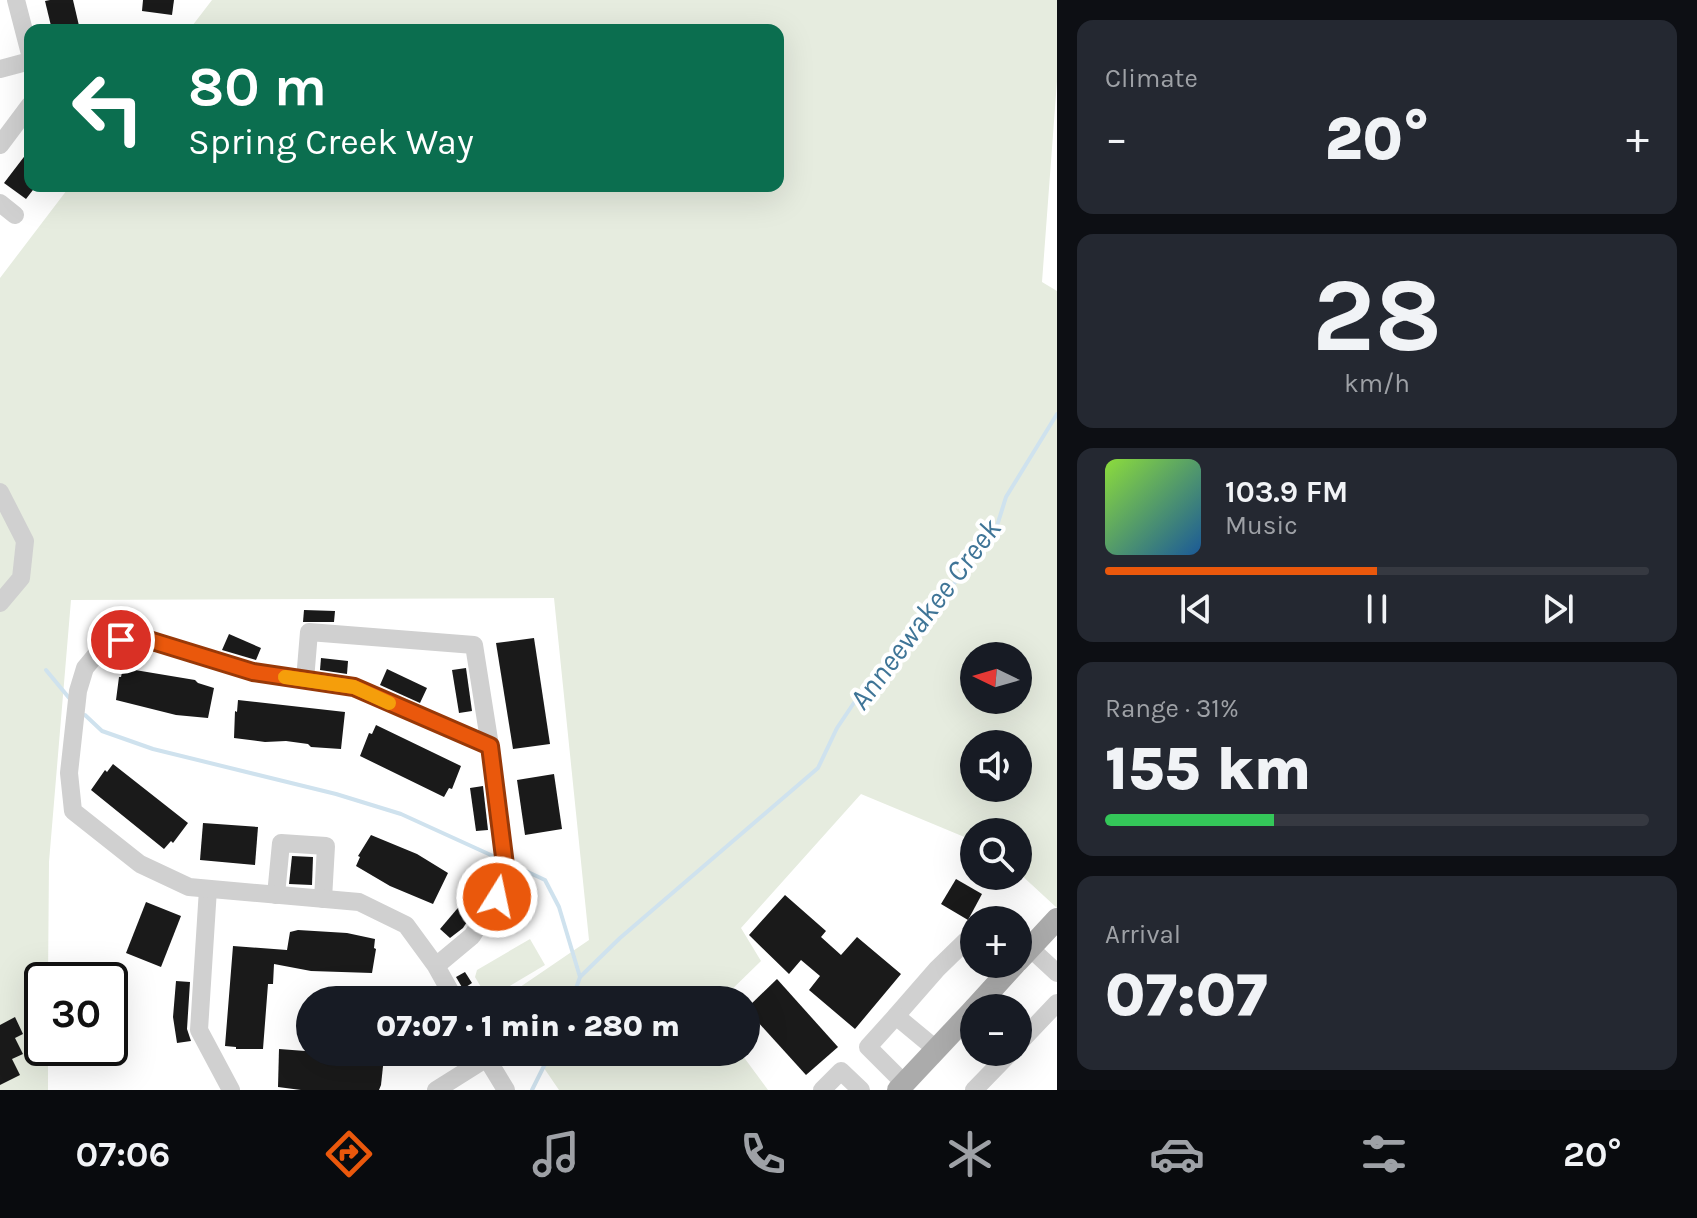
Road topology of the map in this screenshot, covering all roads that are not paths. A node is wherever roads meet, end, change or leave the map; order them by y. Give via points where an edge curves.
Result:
1 (16, 0) edge
2 (24, 31) edge
3 (24, 63) edge
4 (0, 69) edge
5 (24, 113) edge
6 (0, 145) edge
7 (0, 492) edge
8 (0, 603) edge
9 (305, 680) junction
10 (490, 746) junction
11 (208, 889) junction
12 (276, 895) junction
13 (323, 899) junction
14 (1057, 919) edge
15 (1032, 945) edge
16 (960, 947) edge
17 (1032, 960) edge
18 (436, 966) junction
19 (1057, 973) edge
20 (1002, 978) edge
21 (447, 986) edge
22 (988, 994) edge
23 (1057, 1003) edge
24 (896, 1016) junction
25 (960, 1025) edge
26 (1032, 1029) edge
27 (937, 1050) junction
28 (470, 1066) edge
29 (492, 1066) edge
30 (997, 1066) edge
31 (910, 1083) edge
32 (231, 1090) edge
33 (436, 1090) edge
34 (506, 1090) edge
35 (822, 1090) edge
36 (861, 1090) edge
37 (974, 1090) edge

1 - 2 street
3 - 4 street
5 - 6 street
7 - 8 street via 25,541 21,578
9 - 10 street via 354,687
9 - 10 street via 309,632 474,645
9 - 11 street via 253,672 136,636 105,644 85,668 69,773 73,811 140,864 189,887
10 - 18 street via 505,865 497,897 472,936
11 - 12 street
11 - 32 street via 199,1030
12 - 13 street
12 - 13 street via 281,843 326,846
13 - 18 street via 359,902 406,925
14 - 15 main road
16 - 24 street
17 - 19 street
18 - 21 street
20 - 22 main road
23 - 26 street
24 - 27 street
24 - 31 street via 868,1047
25 - 27 main road
27 - 31 main road
28 - 33 street
29 - 34 street
30 - 37 street
35 - 36 street via 841,1071

